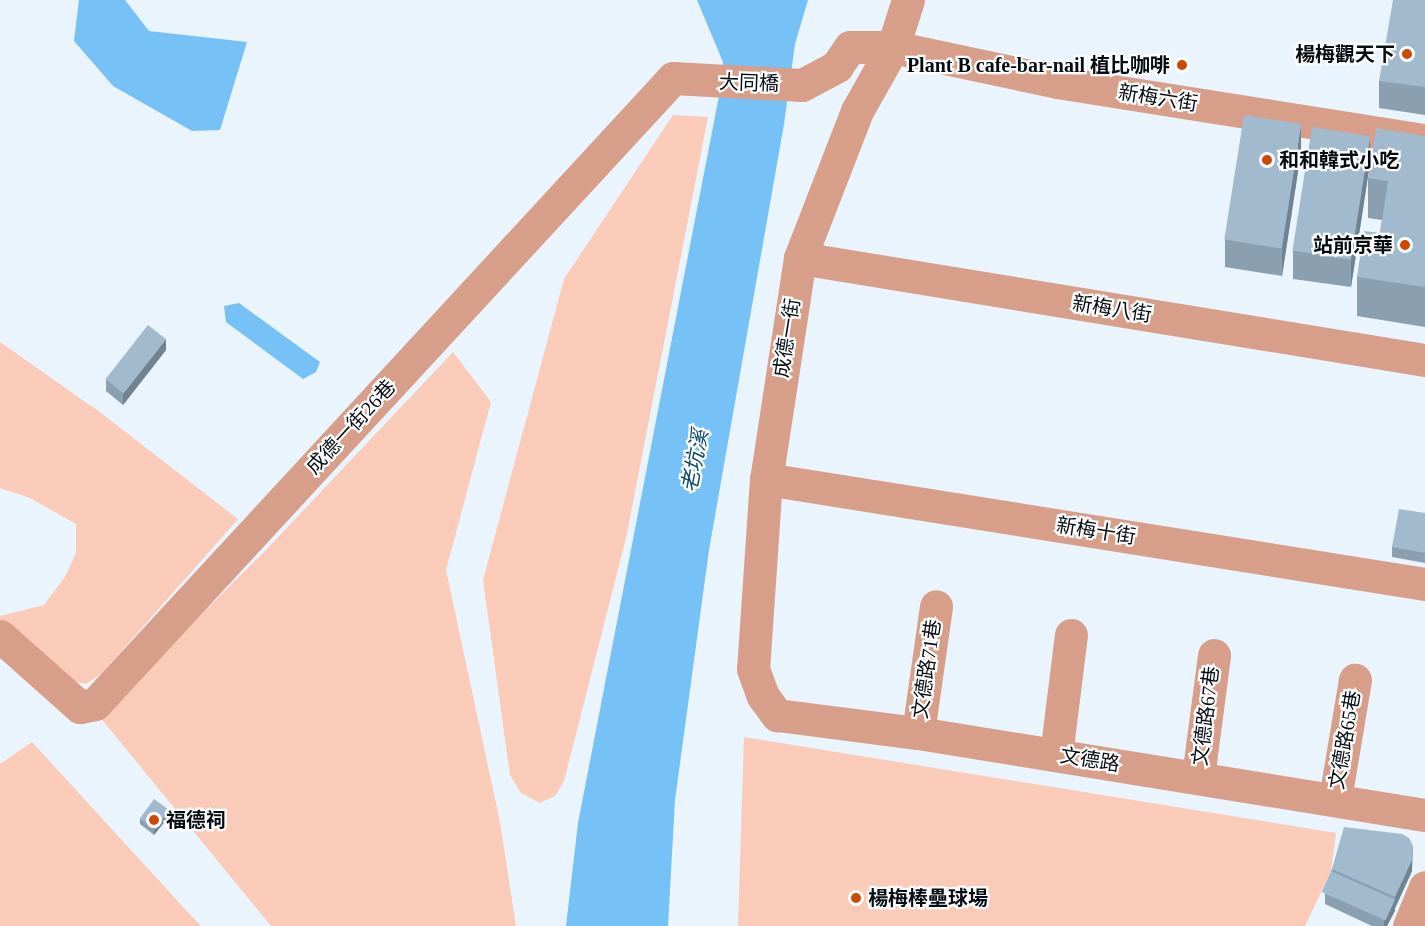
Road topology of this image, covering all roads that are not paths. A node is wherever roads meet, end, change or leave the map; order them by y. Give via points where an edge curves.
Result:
1 (908, 0) edge
2 (892, 47) junction
3 (697, 81) joint
4 (1425, 140) edge
5 (800, 258) junction
6 (1425, 360) edge
7 (766, 478) junction
8 (1425, 584) edge
9 (936, 606) dead end
10 (1071, 635) dead end
11 (0, 636) edge
12 (1214, 656) dead end
13 (1355, 680) dead end
14 (763, 696) joint
15 (918, 733) junction
16 (1056, 755) junction
17 (1198, 777) junction
18 (1335, 799) junction
19 (1425, 815) edge
20 (1425, 887) edge
21 (1409, 926) edge

1 - 2 street, 成德一街
2 - 3 street, 大同橋 via 850,47 837,66 802,85
2 - 4 street, 新梅六街 via 1057,82
2 - 5 street, 成德一街 via 856,111
3 - 11 street, 成德一街26巷 via 673,78 95,704 80,707
5 - 6 street, 新梅八街
5 - 7 street, 成德一街
7 - 8 street, 新梅十街
7 - 14 street, 成德一街 via 753,669
9 - 15 street, 文德路71巷
10 - 16 street
12 - 17 street, 文德路67巷
13 - 18 street, 文德路65巷
14 - 15 street, 文德路 via 777,715
15 - 16 street, 文德路
16 - 17 street, 文德路
17 - 18 street, 文德路
18 - 19 street, 文德路
20 - 21 street

